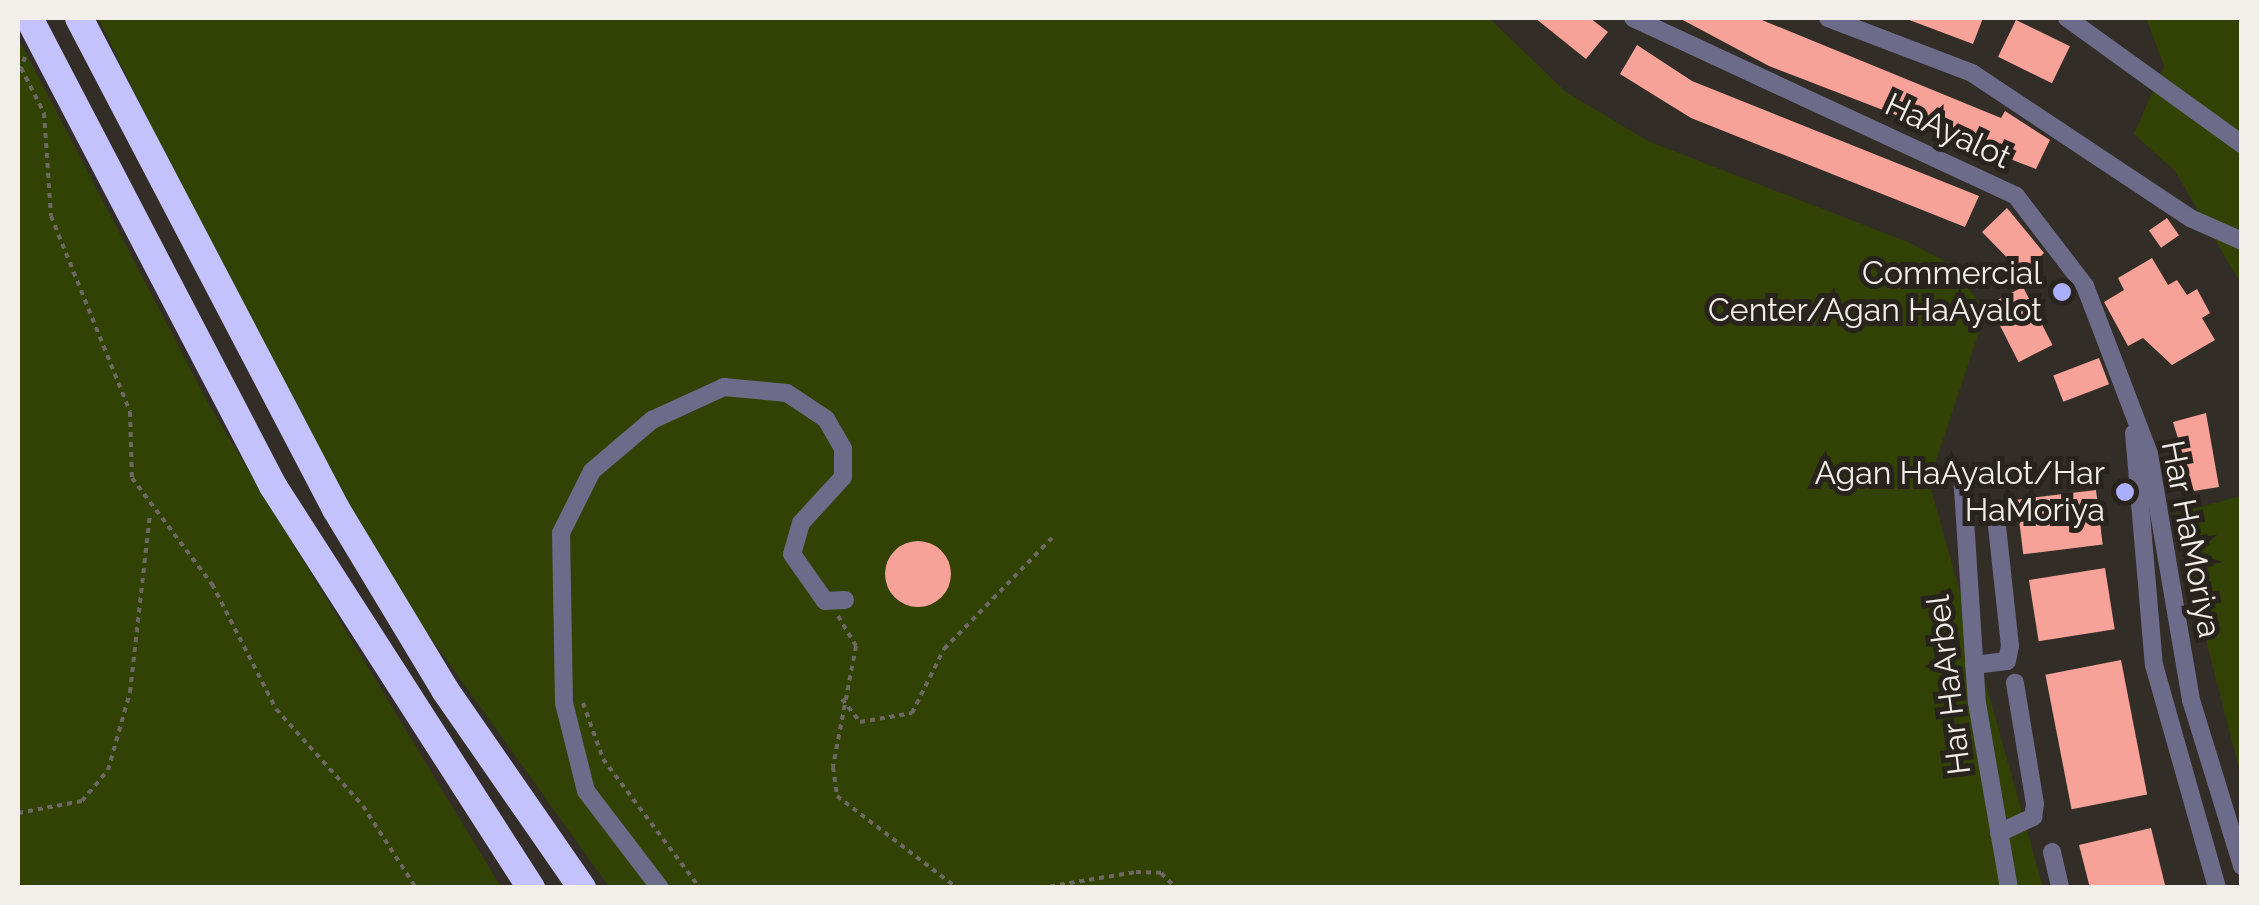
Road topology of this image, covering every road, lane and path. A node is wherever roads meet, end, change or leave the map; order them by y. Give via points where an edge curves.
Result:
1 (29, 18) edge
2 (79, 18) edge
3 (1633, 18) edge
4 (1828, 18) edge
5 (2067, 18) edge
6 (27, 54) dead end
7 (18, 61) edge
8 (21, 68) junction
9 (2242, 144) edge
10 (2242, 241) edge
11 (2132, 407) junction
12 (1962, 473) dead end
13 (1995, 509) dead end
14 (151, 512) junction
15 (1052, 538) dead end
16 (845, 600) dead end
17 (824, 601) junction
18 (1974, 666) junction
19 (564, 680) junction
20 (2015, 683) dead end
21 (842, 698) junction
22 (18, 813) edge
23 (1999, 833) junction
24 (2052, 852) dead end
25 (2242, 866) edge
26 (416, 888) edge
27 (532, 888) edge
28 (582, 888) edge
29 (660, 888) edge
30 (700, 888) edge
31 (957, 888) edge
32 (1040, 888) edge
33 (1176, 888) edge
34 (2008, 888) edge
35 (2060, 888) edge
36 (2217, 888) edge

1 - 27 highway via 273,486
2 - 28 highway via 336,509 445,690
3 - 11 street, HaAyalot via 2016,196 2085,286
4 - 10 street via 1972,73 2190,218
5 - 9 street
6 - 8 path
7 - 8 path
8 - 14 path via 44,113 51,216 130,412 132,478
11 - 25 street, Har HaMoriya via 2149,454 2191,700
11 - 36 street, Har HaMoriya via 2154,665
12 - 18 street, Har HaArbel
13 - 18 street via 2010,646 2007,661
14 - 22 path via 141,528 130,692 108,770 82,801
14 - 26 path via 212,584 276,709 363,806
15 - 21 path via 944,649 912,713 860,722
16 - 17 street
17 - 19 street via 792,554 801,523 843,477 843,450 826,419 787,393 724,387 652,420 592,471 561,533
17 - 21 path via 856,646
18 - 23 street, Har HaArbel
19 - 29 street via 586,791
19 - 30 path via 586,707 603,760
20 - 23 street via 2036,804 2033,818
21 - 31 path via 837,796
23 - 34 street, Har HaArbel
24 - 35 street
32 - 33 path via 1136,872 1160,873

